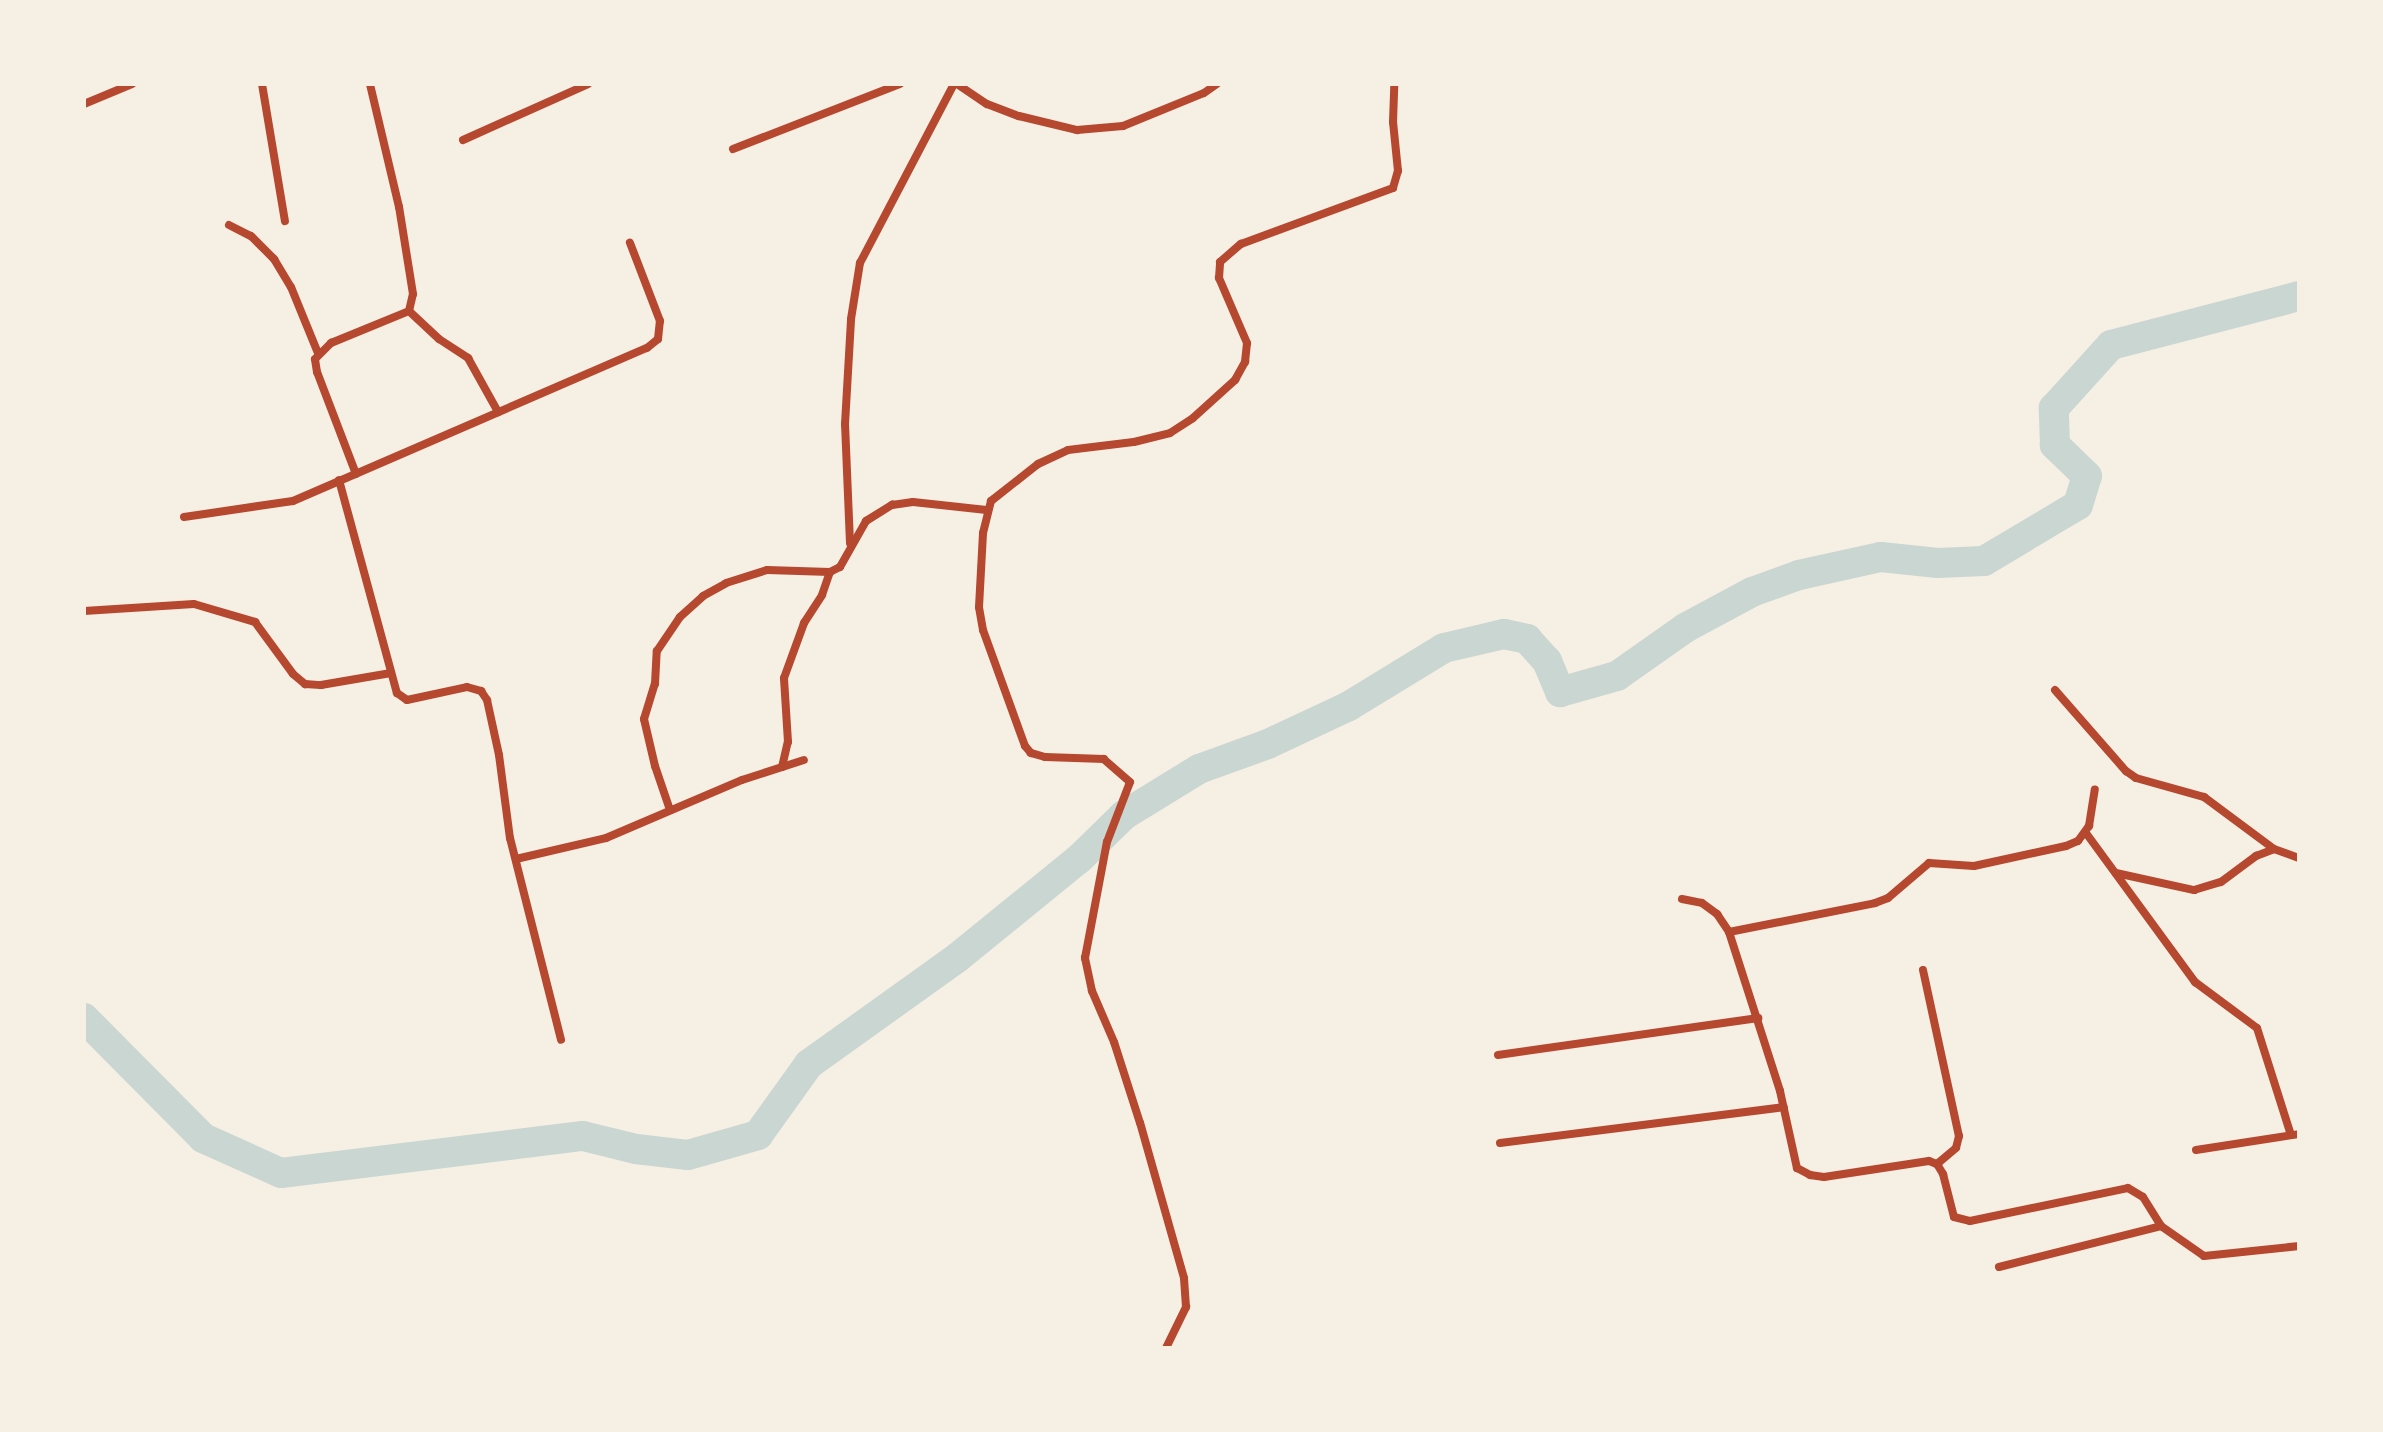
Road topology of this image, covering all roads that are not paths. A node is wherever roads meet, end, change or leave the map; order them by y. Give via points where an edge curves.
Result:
1 (132, 84) edge
2 (262, 84) edge
3 (370, 84) edge
4 (588, 84) edge
5 (900, 84) edge
6 (955, 84) edge
7 (1217, 84) edge
8 (1394, 84) edge
9 (878, 88) edge
10 (84, 104) edge
11 (463, 140) dead end
12 (733, 149) dead end
13 (285, 221) dead end
14 (229, 225) dead end
15 (630, 243) dead end
16 (409, 311) junction
17 (318, 353) junction
18 (498, 412) junction
19 (356, 474) junction
20 (339, 480) junction
21 (987, 510) junction
22 (184, 517) dead end
23 (850, 545) junction
24 (830, 572) junction
25 (84, 611) edge
26 (391, 673) junction
27 (2055, 690) dead end
28 (804, 760) dead end
29 (782, 767) junction
30 (2095, 789) dead end
31 (670, 810) junction
32 (2086, 833) junction
33 (2274, 849) junction
34 (2299, 858) edge
35 (516, 859) junction
36 (2115, 873) junction
37 (1682, 899) dead end
38 (1729, 932) junction
39 (1923, 970) dead end
40 (1758, 1018) junction
41 (561, 1040) dead end
42 (1498, 1055) dead end
43 (1784, 1107) junction
44 (2295, 1134) edge
45 (1500, 1143) dead end
46 (2196, 1150) dead end
47 (1937, 1164) junction
48 (2161, 1226) junction
49 (2299, 1246) edge
50 (1999, 1267) dead end
51 (1166, 1348) edge

1 - 10 street
2 - 13 street
3 - 16 street via 399,207 413,294
4 - 11 street
5 - 9 street
6 - 7 street via 998,108 1077,130 1123,126
6 - 23 street via 860,263 845,424
8 - 21 street via 1398,171 1393,188 1241,244 1220,262 1219,278 1247,343 1245,362 1225,391 1170,433 1057,453 1007,486
9 - 12 street
14 - 17 street via 251,236 274,259
15 - 18 street via 660,321 658,339
16 - 17 street
16 - 18 street via 468,358
17 - 19 street via 317,372
18 - 19 street
19 - 20 street
20 - 22 street via 293,501
20 - 26 street
21 - 23 street via 900,502 866,521
21 - 51 street via 981,624 1025,746 1045,757 1104,759 1130,782 1107,842 1085,958 1184,1278 1186,1307
23 - 24 street via 844,561
24 - 29 street via 784,678 788,742
24 - 31 street via 786,568 726,583 680,617 660,644 644,719
25 - 26 street via 194,604 255,622 305,684
26 - 35 street via 397,693 407,700 467,687 481,691 487,700
27 - 33 street via 2126,771 2204,797
28 - 29 street
29 - 31 street
30 - 32 street
31 - 35 street via 606,838
32 - 36 street
32 - 38 street via 2066,846 1974,866 1929,863 1875,903
33 - 34 street
33 - 36 street via 2221,882 2194,890
35 - 41 street
36 - 44 street via 2195,982 2257,1028
37 - 38 street via 1702,903
38 - 40 street
39 - 47 street via 1959,1136 1956,1148
40 - 42 street
40 - 43 street
43 - 45 street
43 - 47 street via 1797,1168 1810,1175
44 - 46 street
47 - 48 street via 1949,1206 1961,1220 2128,1188 2143,1197
48 - 49 street via 2204,1256
48 - 50 street

